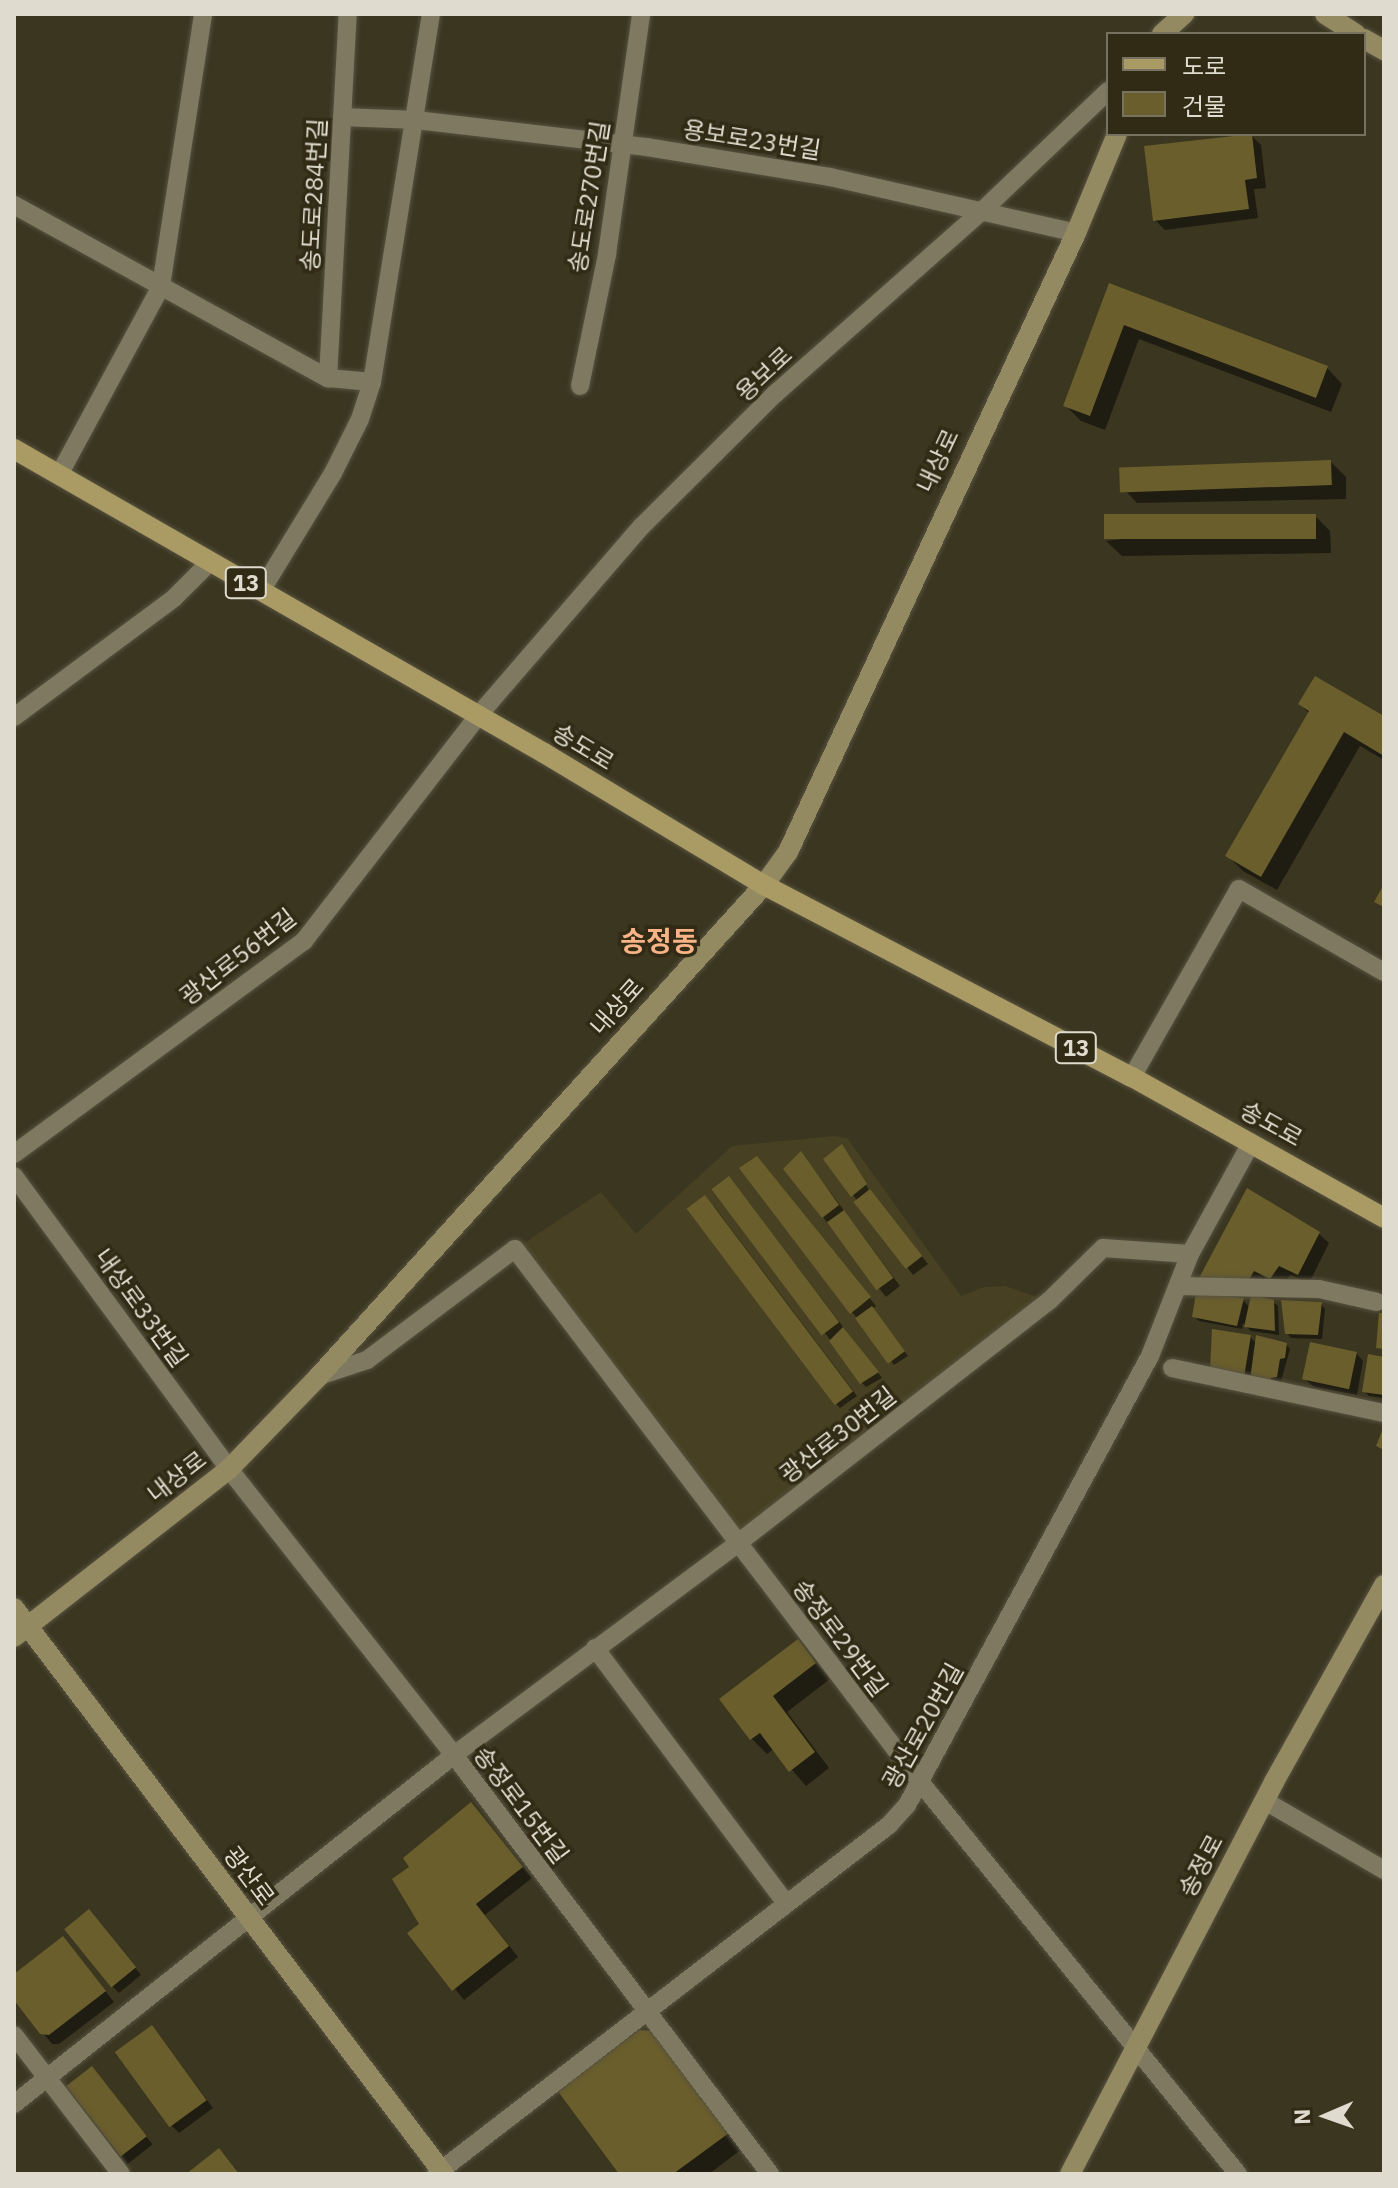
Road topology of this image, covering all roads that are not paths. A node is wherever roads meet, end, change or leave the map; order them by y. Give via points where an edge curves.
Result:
1 (203, 14) edge
2 (348, 14) edge
3 (431, 14) edge
4 (641, 14) edge
5 (1184, 14) edge
6 (1325, 14) edge
7 (1162, 32) edge
8 (1353, 32) edge
9 (1366, 40) edge
10 (1384, 50) edge
11 (1106, 93) edge
12 (342, 117) junction
13 (416, 120) junction
14 (1116, 136) edge
15 (621, 143) junction
16 (14, 205) edge
17 (983, 210) junction
18 (1076, 233) junction
19 (161, 286) junction
20 (328, 378) junction
21 (372, 382) junction
22 (580, 386) dead end
23 (14, 449) edge
24 (59, 475) junction
25 (209, 563) junction
26 (261, 591) junction
27 (14, 717) edge
28 (477, 717) junction
29 (764, 885) junction
30 (1384, 972) edge
31 (1132, 1077) junction
32 (1251, 1143) junction
33 (14, 1154) edge
34 (14, 1176) edge
35 (1384, 1218) edge
36 (1190, 1254) junction
37 (1178, 1286) junction
38 (1377, 1302) dead end
39 (1172, 1368) dead end
40 (319, 1376) junction
41 (1384, 1413) edge
42 (229, 1469) junction
43 (738, 1543) junction
44 (1384, 1585) edge
45 (14, 1608) edge
46 (21, 1632) edge
47 (595, 1648) junction
48 (454, 1755) junction
49 (921, 1783) junction
50 (1265, 1801) junction
51 (1384, 1870) edge
52 (786, 1903) junction
53 (247, 1917) junction
54 (645, 2011) junction
55 (14, 2035) edge
56 (1135, 2050) junction
57 (47, 2077) junction
58 (14, 2104) edge
59 (440, 2173) edge
60 (121, 2174) edge
61 (770, 2174) edge
62 (1070, 2174) edge
63 (1238, 2174) edge

1 - 19 street
2 - 12 street, 송도로284번길
3 - 13 street
4 - 15 street, 송도로270번길
5 - 7 main road
6 - 8 main road
9 - 10 main road
11 - 17 street, 용보로
12 - 13 street, 용보로23번길
12 - 20 street, 송도로284번길
13 - 15 street, 용보로23번길
13 - 21 street
14 - 18 main road, 내상로
15 - 17 street, 용보로23번길 via 830,177
15 - 22 street, 송도로270번길 via 607,254
16 - 19 street
17 - 18 street, 용보로23번길
17 - 28 street, 용보로 via 776,393 642,526
18 - 29 main road, 내상로 via 788,852
19 - 20 street
19 - 24 street
20 - 21 street
21 - 26 street via 333,473
23 - 24 main road, 송도로 / 13
24 - 25 main road, 송도로 / 13
25 - 26 main road, 송도로 / 13
25 - 27 street via 174,598
26 - 28 main road, 송도로 / 13
28 - 29 main road, 송도로 / 13
28 - 33 street, 광산로56번길 via 304,941
29 - 31 main road, 송도로 / 13
29 - 40 main road, 내상로
30 - 31 street via 1239,889
31 - 32 main road, 송도로 / 13
32 - 35 main road, 송도로 / 13
32 - 36 street, 광산로20번길
34 - 42 street, 내상로33번길
36 - 37 street, 광산로20번길
36 - 43 street, 광산로30번길 via 1103,1248 1049,1301
37 - 38 street via 1319,1289
37 - 49 street, 광산로20번길 via 1150,1356
39 - 41 street
40 - 42 main road, 내상로
40 - 43 street, 송정로29번길 via 367,1360 515,1249
42 - 46 main road, 내상로
42 - 48 street, 송정로15번길
43 - 47 street, 광산로30번길
43 - 49 street, 송정로29번길
44 - 50 main road, 송정로
45 - 46 main road, 광산로
46 - 53 main road, 광산로
47 - 48 street, 광산로30번길
47 - 52 street
48 - 53 street, 광산로30번길
48 - 54 street, 송정로15번길
49 - 52 street, 광산로20번길 via 889,1825
49 - 56 street, 송정로29번길
50 - 51 street
50 - 56 main road, 송정로
52 - 54 street, 광산로20번길
53 - 57 street, 광산로30번길
53 - 59 main road, 광산로
54 - 59 street, 광산로20번길
54 - 61 street, 송정로15번길
55 - 57 street
56 - 62 main road, 송정로
56 - 63 street, 송정로29번길
57 - 58 street, 광산로30번길
57 - 60 street

